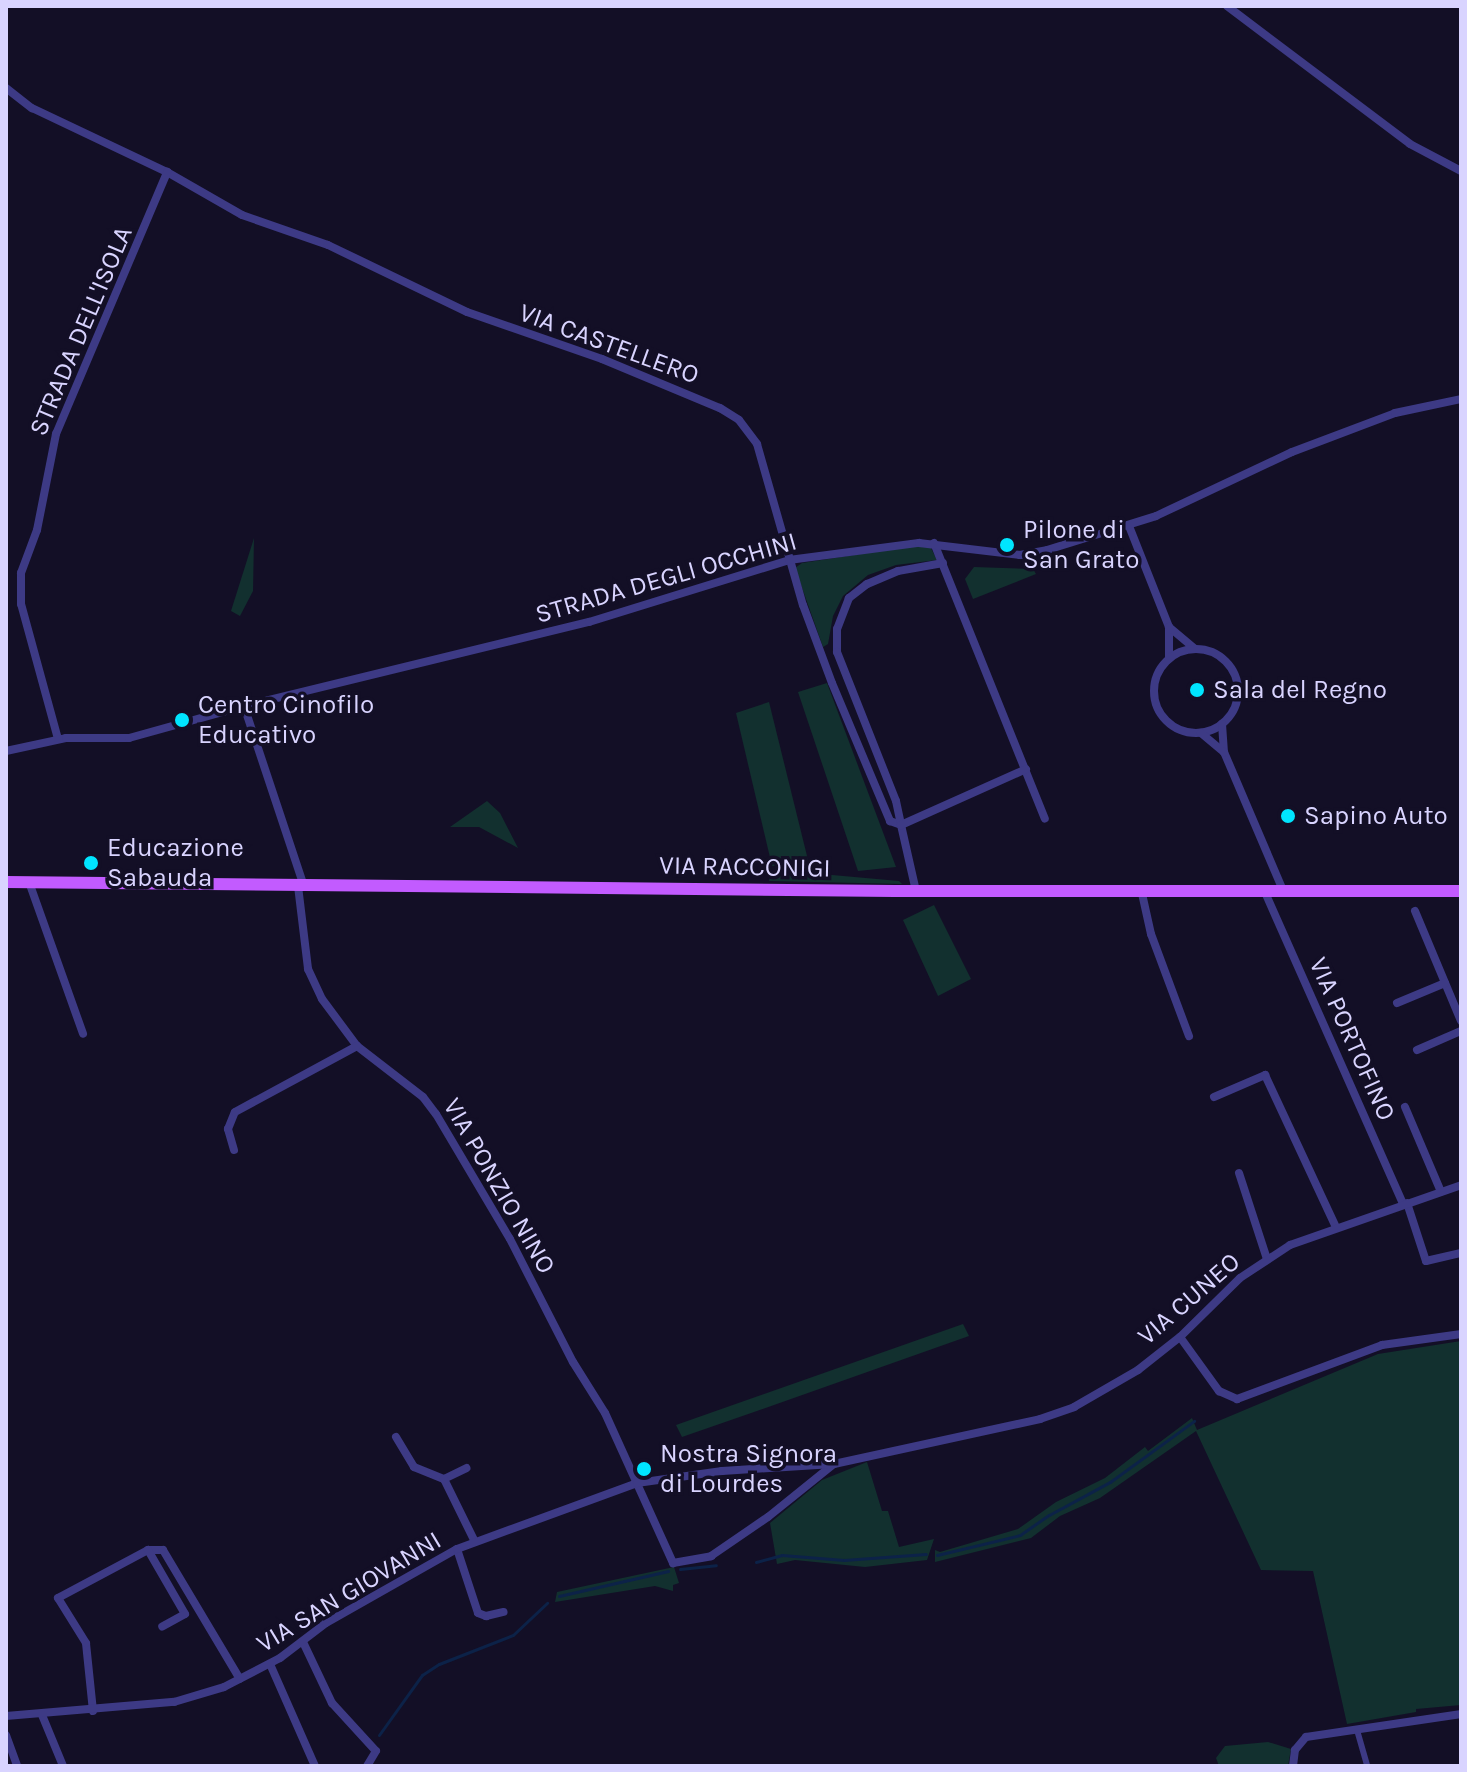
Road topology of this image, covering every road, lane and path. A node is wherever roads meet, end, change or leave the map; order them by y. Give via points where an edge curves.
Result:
1 (1227, 6) edge
2 (6, 88) edge
3 (1461, 171) edge
4 (167, 172) junction
5 (1461, 399) edge
6 (1129, 526) junction
7 (934, 543) junction
8 (789, 560) junction
9 (943, 563) junction
10 (1169, 627) junction
11 (1194, 648) junction
12 (1169, 658) junction
13 (244, 706) junction
14 (1222, 724) junction
15 (1201, 733) junction
16 (58, 739) junction
17 (6, 751) edge
18 (1224, 752) junction
19 (1026, 769) junction
20 (1045, 819) dead end
21 (901, 825) junction
22 (6, 882) edge
23 (29, 882) junction
24 (301, 886) junction
25 (1141, 889) junction
26 (1264, 890) junction
27 (1283, 890) junction
28 (916, 891) junction
29 (1461, 891) edge
30 (1415, 911) dead end
31 (1445, 983) junction
32 (1397, 1003) dead end
33 (1461, 1021) edge
34 (1461, 1031) edge
35 (83, 1034) dead end
36 (1189, 1036) dead end
37 (357, 1046) junction
38 (1417, 1050) dead end
39 (1214, 1097) dead end
40 (1405, 1107) dead end
41 (234, 1150) dead end
42 (1239, 1173) dead end
43 (1461, 1185) edge
44 (1441, 1192) junction
45 (1405, 1204) junction
46 (1336, 1227) junction
47 (1461, 1253) edge
48 (1267, 1259) junction
49 (1461, 1334) edge
50 (1180, 1337) junction
51 (396, 1437) dead end
52 (944, 1440) joint
53 (834, 1464) junction
54 (467, 1468) dead end
55 (444, 1479) junction
56 (637, 1483) junction
57 (475, 1542) junction
58 (457, 1549) junction
59 (148, 1550) junction
60 (504, 1612) dead end
61 (162, 1627) dead end
62 (303, 1642) junction
63 (270, 1664) junction
64 (240, 1679) junction
65 (93, 1711) junction
66 (1461, 1714) edge
67 (42, 1715) junction
68 (6, 1716) edge
69 (1357, 1730) junction
70 (6, 1735) edge
71 (1293, 1764) edge
72 (17, 1766) edge
73 (63, 1766) edge
74 (315, 1766) edge
75 (367, 1766) edge
76 (1367, 1766) edge

1 - 3 street via 1410,144
2 - 4 street, VIA CASTELLERO via 61,124
4 - 8 street, VIA CASTELLERO via 242,215 348,254 467,312 720,408 739,420 757,444
4 - 16 street, STRADA DELL'ISOLA via 56,434 43,508 21,573 21,604
5 - 6 street, STRADA DEGLI OCCHINI via 1395,413 1292,452
6 - 7 street, STRADA DEGLI OCCHINI via 1020,555
6 - 10 street
7 - 8 street, STRADA DEGLI OCCHINI
7 - 9 street
8 - 13 street, STRADA DEGLI OCCHINI via 574,627
8 - 21 street, VIA CASTELLERO via 885,810 890,821
9 - 19 street
9 - 21 street via 898,571 867,584 849,598 837,629 837,652
10 - 11 street
10 - 12 street
11 - 12 street
11 - 14 street via 1216,654 1233,670 1238,693
12 - 15 street via 1154,681 1157,707 1175,728
13 - 16 street, STRADA DEGLI OCCHINI via 129,738
13 - 24 street, VIA PONZIO NINO
14 - 15 street
14 - 18 street
15 - 18 street
16 - 17 street, STRADA DEGLI OCCHINI
18 - 27 street
19 - 20 street
19 - 21 street
21 - 28 street, VIA CASTELLERO
22 - 23 main road, VIA RACCONIGI
23 - 24 main road, VIA RACCONIGI
23 - 35 street
24 - 28 main road, VIA RACCONIGI
24 - 37 street, VIA PONZIO NINO via 309,973
25 - 26 main road, VIA RACCONIGI
25 - 28 main road, VIA RACCONIGI
25 - 36 street via 1151,934
26 - 27 main road, VIA RACCONIGI
26 - 45 street, VIA PORTOFINO
27 - 29 main road, VIA RACCONIGI
30 - 31 street
31 - 32 street
31 - 33 street
34 - 38 street
37 - 41 street via 235,1112 228,1129
37 - 56 street, VIA PONZIO NINO via 423,1097 436,1114 605,1413
39 - 46 street via 1265,1075
40 - 44 street
42 - 48 street
43 - 44 street, VIA CUNEO
44 - 45 street, VIA CUNEO
45 - 46 street, VIA CUNEO
45 - 47 street, VIA PORTOFINO via 1426,1261
46 - 48 street, VIA CUNEO
48 - 50 street, VIA CUNEO
49 - 50 street via 1382,1345 1237,1399 1219,1391
50 - 52 street, VIA CUNEO via 1138,1370 1074,1407
51 - 55 street via 414,1467
52 - 53 street, VIA SAN GIOVANNI
53 - 56 street, VIA SAN GIOVANNI
53 - 56 street, VIA PONZIO NINO via 711,1556 673,1563
54 - 55 street
55 - 57 street
56 - 57 street, VIA SAN GIOVANNI
57 - 58 street, VIA SAN GIOVANNI
58 - 60 street via 478,1613
58 - 62 street, VIA SAN GIOVANNI via 326,1623
59 - 61 street via 185,1614
59 - 64 street via 163,1550
59 - 65 street via 58,1598 86,1643
62 - 63 street, VIA SAN GIOVANNI
62 - 75 street via 332,1703 376,1751
63 - 64 street, VIA SAN GIOVANNI
63 - 74 street
64 - 65 street, VIA SAN GIOVANNI via 174,1702
65 - 67 street, VIA SAN GIOVANNI
66 - 69 street
67 - 68 street, VIA SAN GIOVANNI
67 - 73 street
69 - 71 street via 1306,1737
69 - 76 street
70 - 72 street

